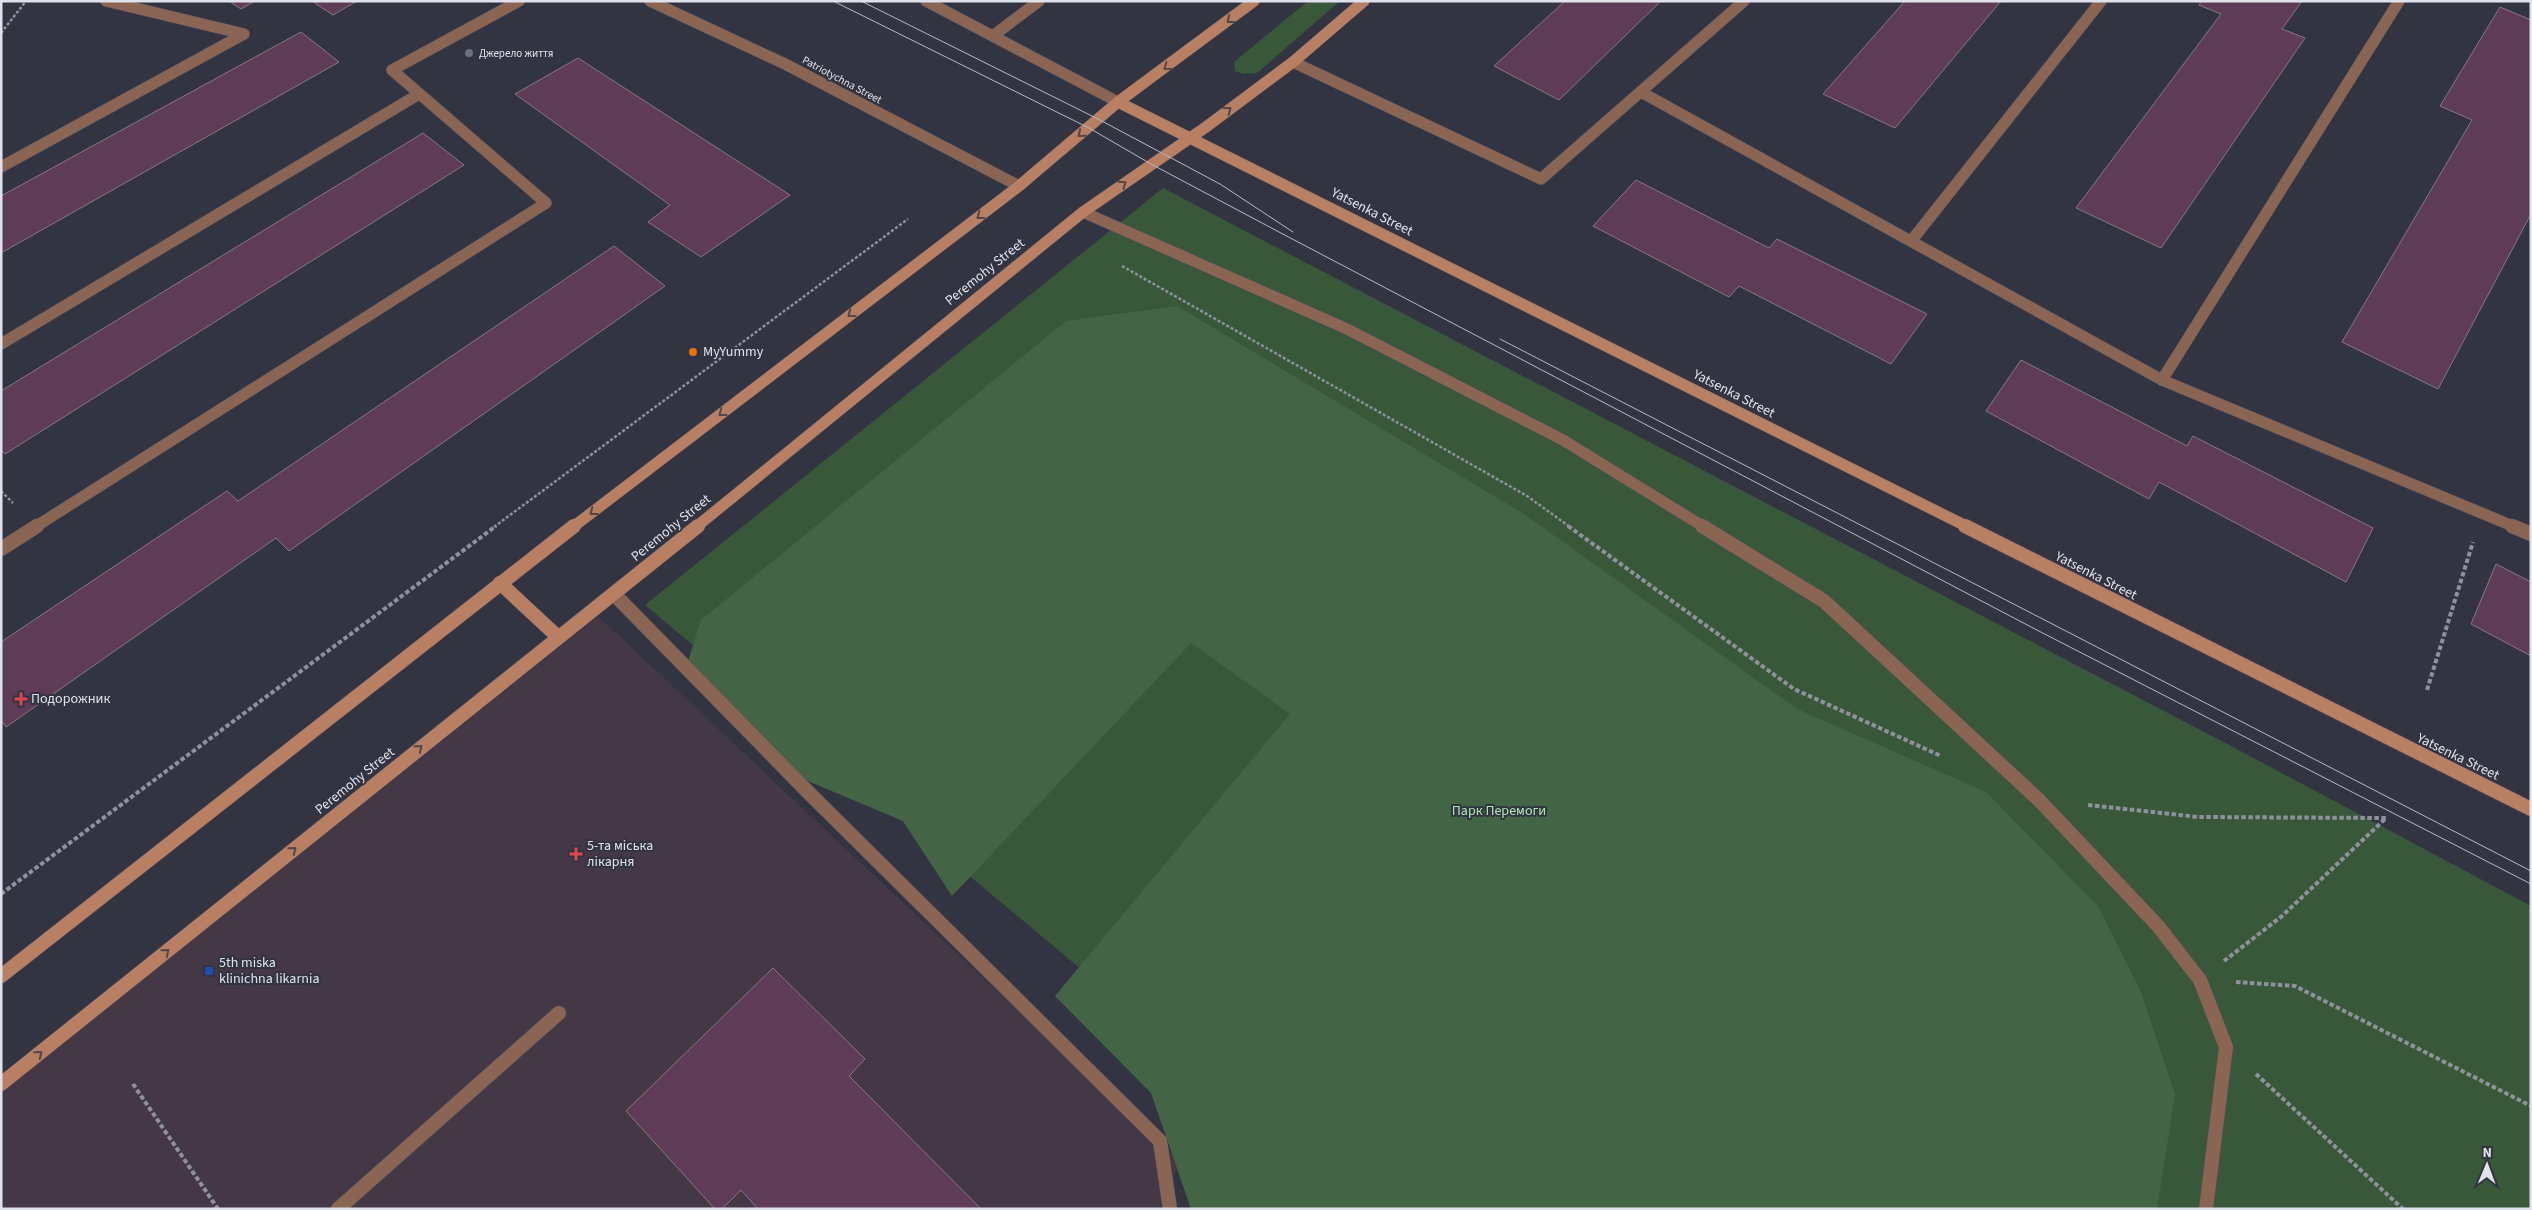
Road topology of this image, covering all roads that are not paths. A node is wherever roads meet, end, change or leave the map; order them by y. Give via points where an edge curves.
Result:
1 (106, 1) edge
2 (519, 1) edge
3 (650, 1) edge
4 (926, 1) edge
5 (1038, 1) edge
6 (1254, 1) edge
7 (1364, 1) edge
8 (1744, 1) edge
9 (2101, 1) edge
10 (2399, 1) edge
11 (994, 35) junction
12 (1293, 62) junction
13 (1641, 92) junction
14 (419, 94) junction
15 (1118, 102) junction
16 (1189, 138) junction
17 (1, 167) edge
18 (1019, 186) junction
19 (1083, 212) junction
20 (1912, 240) junction
21 (1, 344) edge
22 (2162, 380) junction
23 (2531, 534) edge
24 (1, 549) edge
25 (500, 583) junction
26 (614, 594) junction
27 (558, 637) junction
28 (2531, 809) edge
29 (1, 976) edge
30 (559, 1013) dead end
31 (1, 1084) edge
32 (338, 1209) edge
33 (1170, 1209) edge
34 (2206, 1209) edge

1 - 17 street via 244,34
2 - 14 street via 392,70
3 - 18 street, Patriotychna Street via 785,64
4 - 11 street, Yatsenka Street
5 - 11 street
6 -> 15 main road
7 - 12 main road, Peremohy Street
8 - 13 street
9 - 20 street
10 - 22 street
11 - 15 street, Yatsenka Street
12 - 13 street via 1542,179
16 -> 12 main road, Peremohy Street
13 - 20 street
14 - 21 street
14 - 24 street via 546,203
15 - 16 main road, Yatsenka Street
15 -> 18 main road
19 -> 16 main road, Peremohy Street
16 - 28 main road, Yatsenka Street
18 -> 25 main road
19 - 26 main road, Peremohy Street
19 - 34 street via 1347,329 1563,440 1824,600 2039,800 2158,926 2200,980 2226,1047
20 - 22 street
22 - 23 street
25 - 27 main road
25 - 29 main road
26 - 27 main road, Peremohy Street
26 - 33 street via 1160,1142
31 -> 27 main road, Peremohy Street
30 - 32 street

